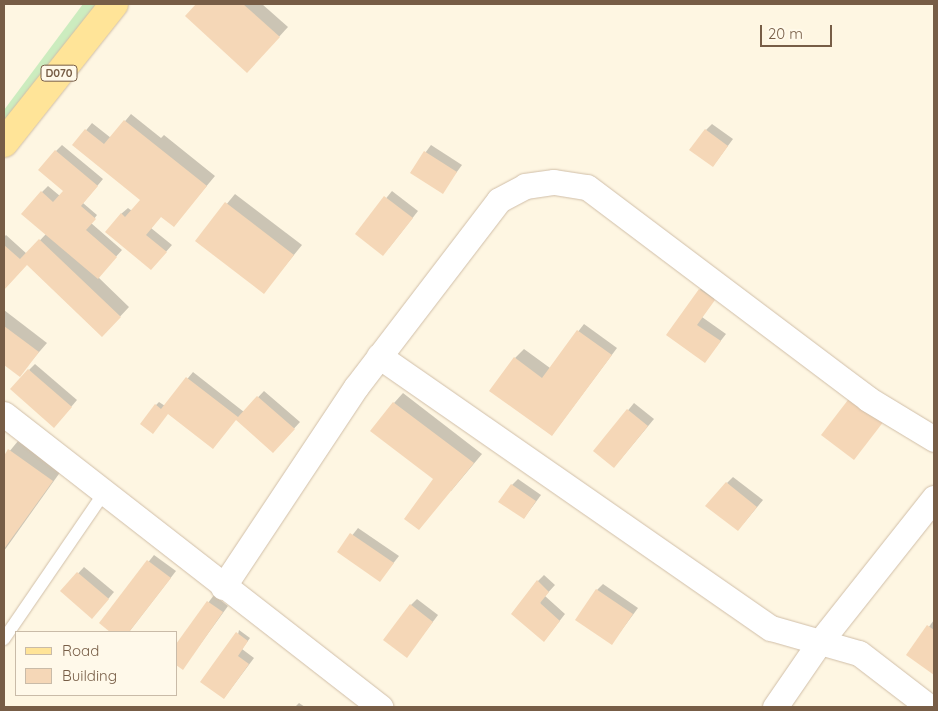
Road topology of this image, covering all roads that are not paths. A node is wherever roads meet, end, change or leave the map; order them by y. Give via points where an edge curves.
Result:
1 (114, 4) edge
2 (4, 143) edge
3 (379, 356) junction
4 (4, 414) edge
5 (934, 439) edge
6 (104, 493) junction
7 (934, 498) edge
8 (223, 586) junction
9 (4, 640) edge
10 (819, 643) junction
11 (380, 707) edge
12 (775, 707) edge
13 (929, 707) edge

1 - 2 main road, D070
3 - 5 street via 499,200 524,186 554,182 570,184 587,187 868,399
3 - 8 street
3 - 10 street via 771,628
4 - 6 street
6 - 8 street
6 - 9 lane
7 - 10 street
8 - 11 street
10 - 12 street
10 - 13 street via 859,653

